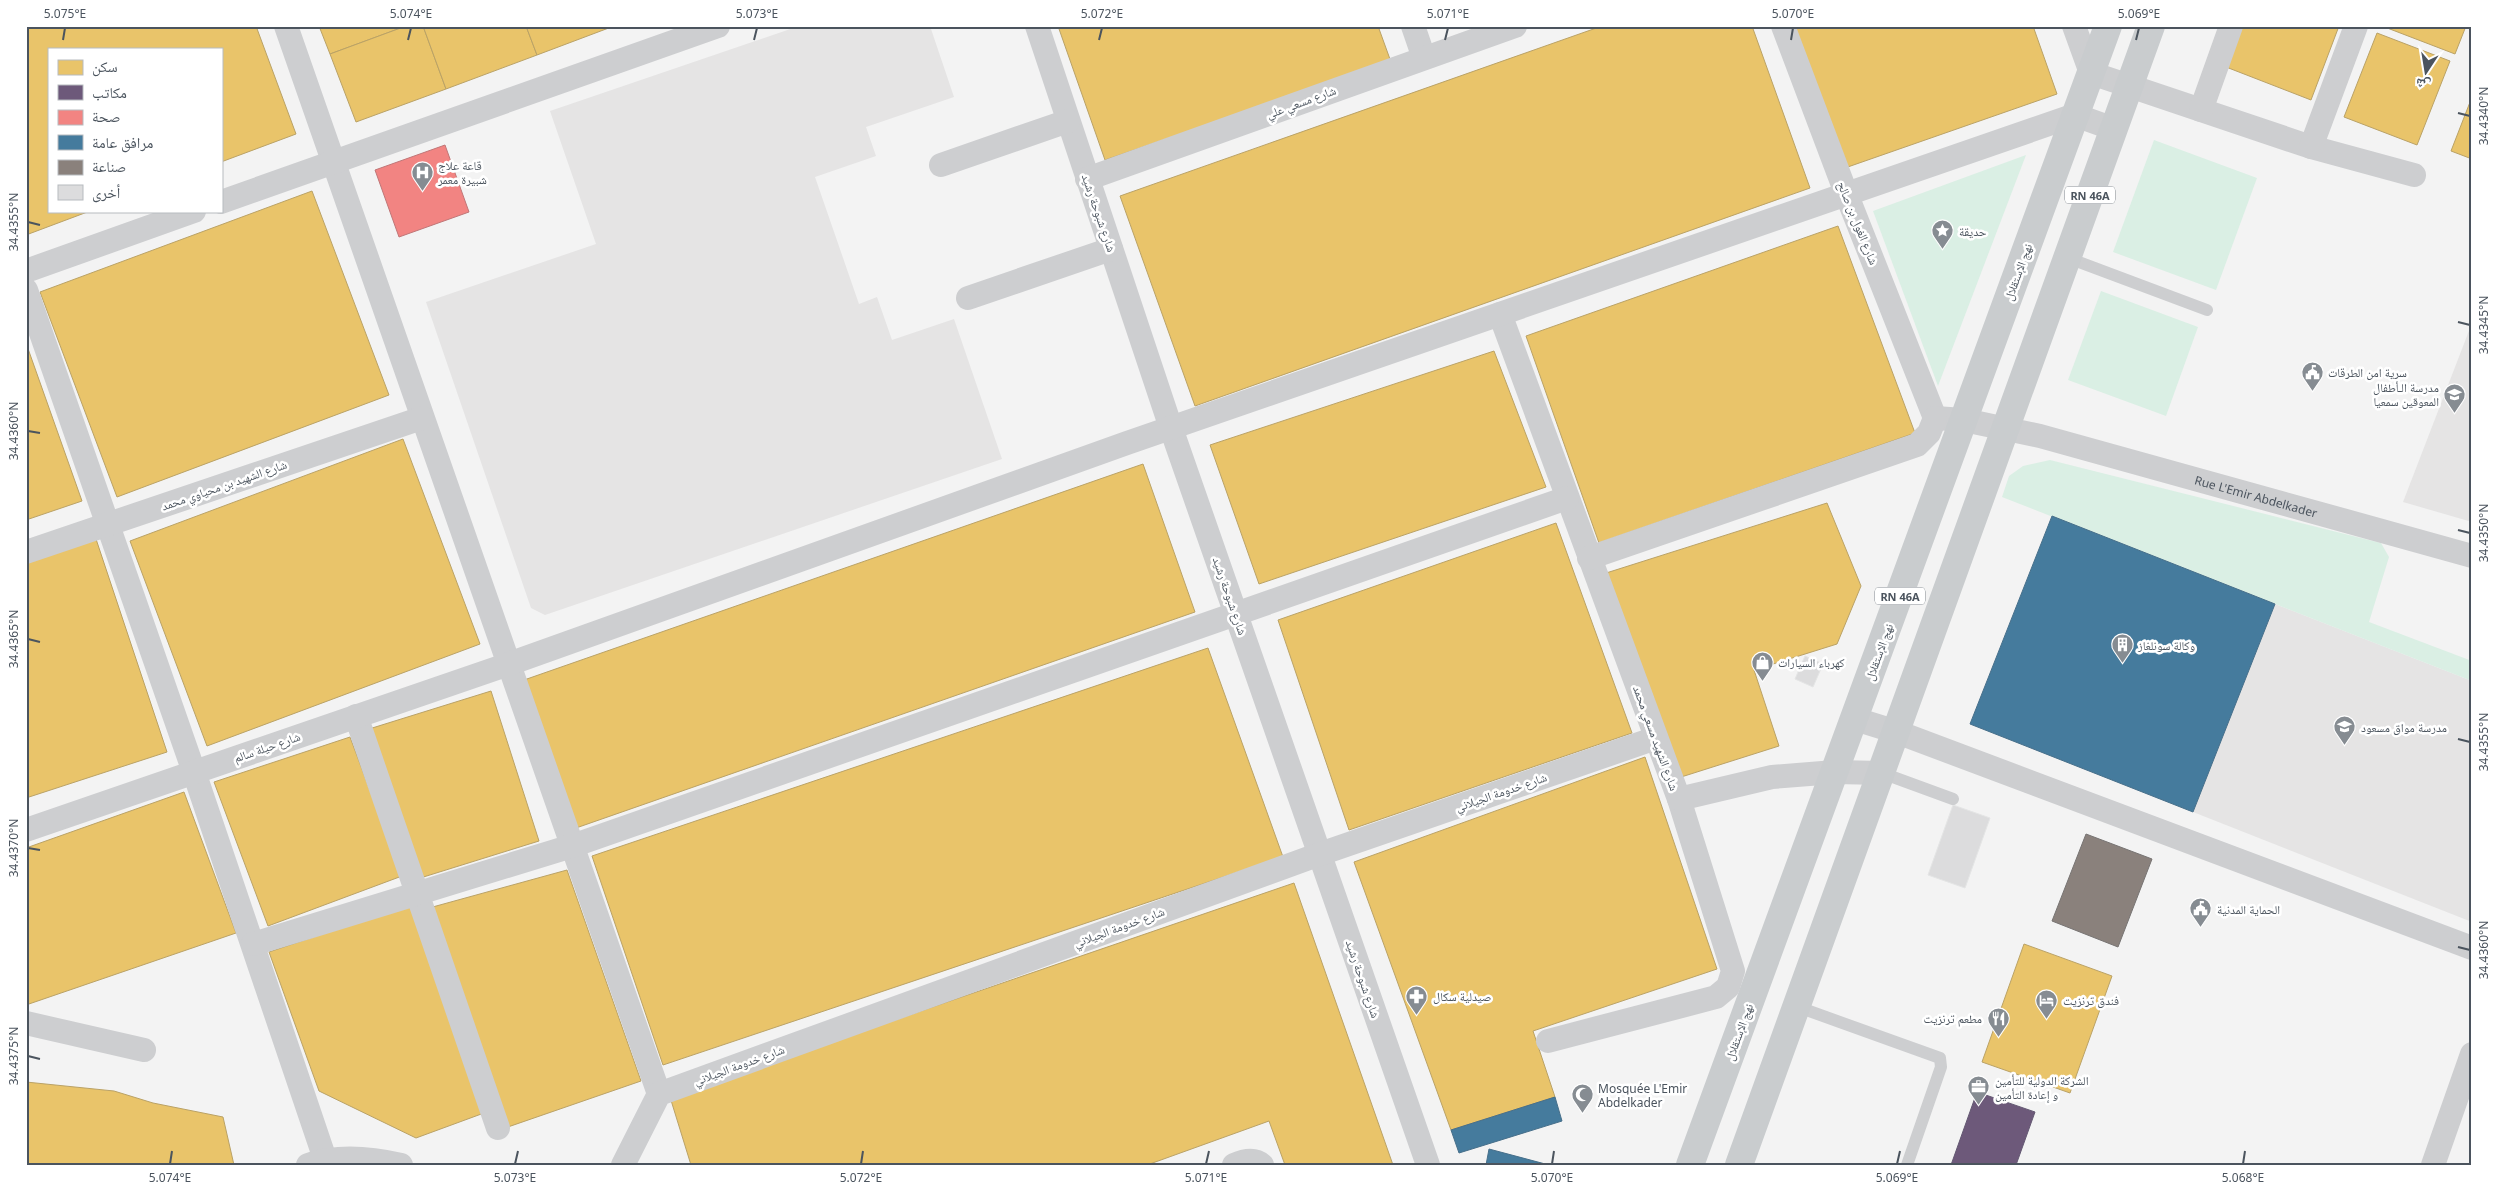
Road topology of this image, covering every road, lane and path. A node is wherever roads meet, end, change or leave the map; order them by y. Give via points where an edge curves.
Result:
1 (286, 26) edge
2 (718, 26) edge
3 (1037, 26) edge
4 (1413, 26) edge
5 (1515, 26) edge
6 (1783, 26) edge
7 (2074, 26) edge
8 (2108, 26) edge
9 (2151, 26) edge
10 (2231, 26) edge
11 (2356, 26) edge
12 (662, 36) edge
13 (1424, 58) junction
14 (2091, 73) junction
15 (2129, 86) junction
16 (2201, 110) junction
17 (2075, 115) junction
18 (1068, 122) junction
19 (2114, 129) junction
20 (2311, 147) junction
21 (333, 162) junction
22 (941, 165) dead end
23 (2414, 175) dead end
24 (1087, 178) junction
25 (1846, 193) junction
26 (222, 202) edge
27 (191, 212) edge
28 (1111, 249) junction
29 (2068, 258) junction
30 (26, 271) edge
31 (26, 290) edge
32 (968, 298) dead end
33 (2207, 310) dead end
34 (1500, 314) junction
35 (422, 418) junction
36 (1935, 418) junction
37 (1964, 420) junction
38 (1171, 428) junction
39 (2006, 428) junction
40 (1567, 498) junction
41 (109, 524) junction
42 (26, 552) edge
43 (2472, 556) edge
44 (1589, 558) junction
45 (1236, 614) junction
46 (509, 664) junction
47 (356, 716) junction
48 (1854, 719) junction
49 (1897, 732) junction
50 (1656, 738) junction
51 (194, 772) junction
52 (1834, 772) junction
53 (1882, 773) junction
54 (1679, 799) junction
55 (1953, 799) dead end
56 (26, 830) edge
57 (572, 846) junction
58 (1320, 854) junction
59 (418, 892) junction
60 (253, 944) junction
61 (2472, 948) edge
62 (1798, 1007) junction
63 (26, 1023) edge
64 (1548, 1041) dead end
65 (144, 1050) dead end
66 (2472, 1054) edge
67 (659, 1094) junction
68 (498, 1128) dead end
69 (320, 1163) edge
70 (1694, 1164) edge
71 (401, 1165) edge
72 (623, 1165) edge
73 (1234, 1165) edge
74 (1262, 1165) edge
75 (1428, 1165) edge
76 (1740, 1165) edge
77 (1907, 1165) edge
78 (2433, 1165) edge

1 - 21 street
2 - 12 street
3 - 18 street, شارع شبوحة رشيد
4 - 13 street
5 - 13 street, شارع مسعي علي
6 - 25 street, شارع الغول بن صالح
7 - 14 street
8 - 14 main road, نهج الإستقلال / RN 46A
9 - 15 main road, RN 46A
10 - 16 street
11 - 20 street
12 - 21 street
13 - 24 street, شارع مسعي علي
14 - 15 street
14 - 17 main road, نهج الإستقلال / RN 46A
15 - 16 street
15 - 19 main road, RN 46A
16 - 20 street
17 - 19 street
17 - 25 street, شارع حيلة سالم
17 - 37 main road, نهج الإستقلال / RN 46A
18 - 22 street
18 - 24 street, شارع شبوحة رشيد
19 - 29 main road, RN 46A
20 - 23 street
21 - 26 street
21 - 35 street
24 - 28 street, شارع شبوحة رشيد
25 - 34 street, شارع حيلة سالم
25 - 36 street, شارع الغول بن صالح
27 - 30 street
28 - 32 street
28 - 38 street, شارع شبوحة رشيد
29 - 33 lane
29 - 39 main road, RN 46A
31 - 41 street
34 - 38 street, شارع حيلة سالم
34 - 40 street, شارع الشهيد مسعي محمد
35 - 41 street, شارع الشهيد بن محياوي محمد
35 - 46 street
36 - 37 street, Rue L'Emir Abdelkader
36 - 44 street via 1929,433 1917,444
37 - 39 street, Rue L'Emir Abdelkader
37 - 48 main road, نهج الإستقلال / RN 46A
38 - 45 street, شارع شبوحة رشيد
38 - 46 street, شارع حيلة سالم
39 - 43 street, Rue L'Emir Abdelkader
39 - 49 main road, RN 46A
40 - 44 street, شارع الشهيد مسعي محمد
40 - 45 street
41 - 42 street, شارع الشهيد بن محياوي محمد
41 - 51 street
44 - 50 street, شارع الشهيد مسعي محمد
45 - 57 street
45 - 58 street, شارع شبوحة رشيد
46 - 47 street, شارع حيلة سالم
46 - 57 street
47 - 51 street, شارع حيلة سالم
47 - 59 street
48 - 49 street
48 - 52 main road, نهج الإستقلال / RN 46A
49 - 53 main road, RN 46A
49 - 61 street
50 - 54 street, شارع الشهيد مسعي محمد
50 - 58 street, شارع خدومة الجيلاني
51 - 56 street, شارع حيلة سالم
51 - 60 street
52 - 53 street
52 - 54 street via 1772,777
52 - 70 main road, نهج الإستقلال / RN 46A
53 - 55 lane
53 - 62 main road, RN 46A
54 - 64 street, شارع الشهيد مسعي محمد via 1733,971 1728,987 1716,997
57 - 59 street
57 - 67 street
58 - 67 street, شارع خدومة الجيلاني
58 - 75 street, شارع شبوحة رشيد
59 - 60 street
59 - 68 street
60 - 69 street
62 - 76 main road, RN 46A
62 - 77 lane via 1940,1058 1941,1067
63 - 65 street
66 - 78 street
67 - 72 street
69 - 71 street via 382,1160
73 - 74 street via 1245,1161 1258,1161

